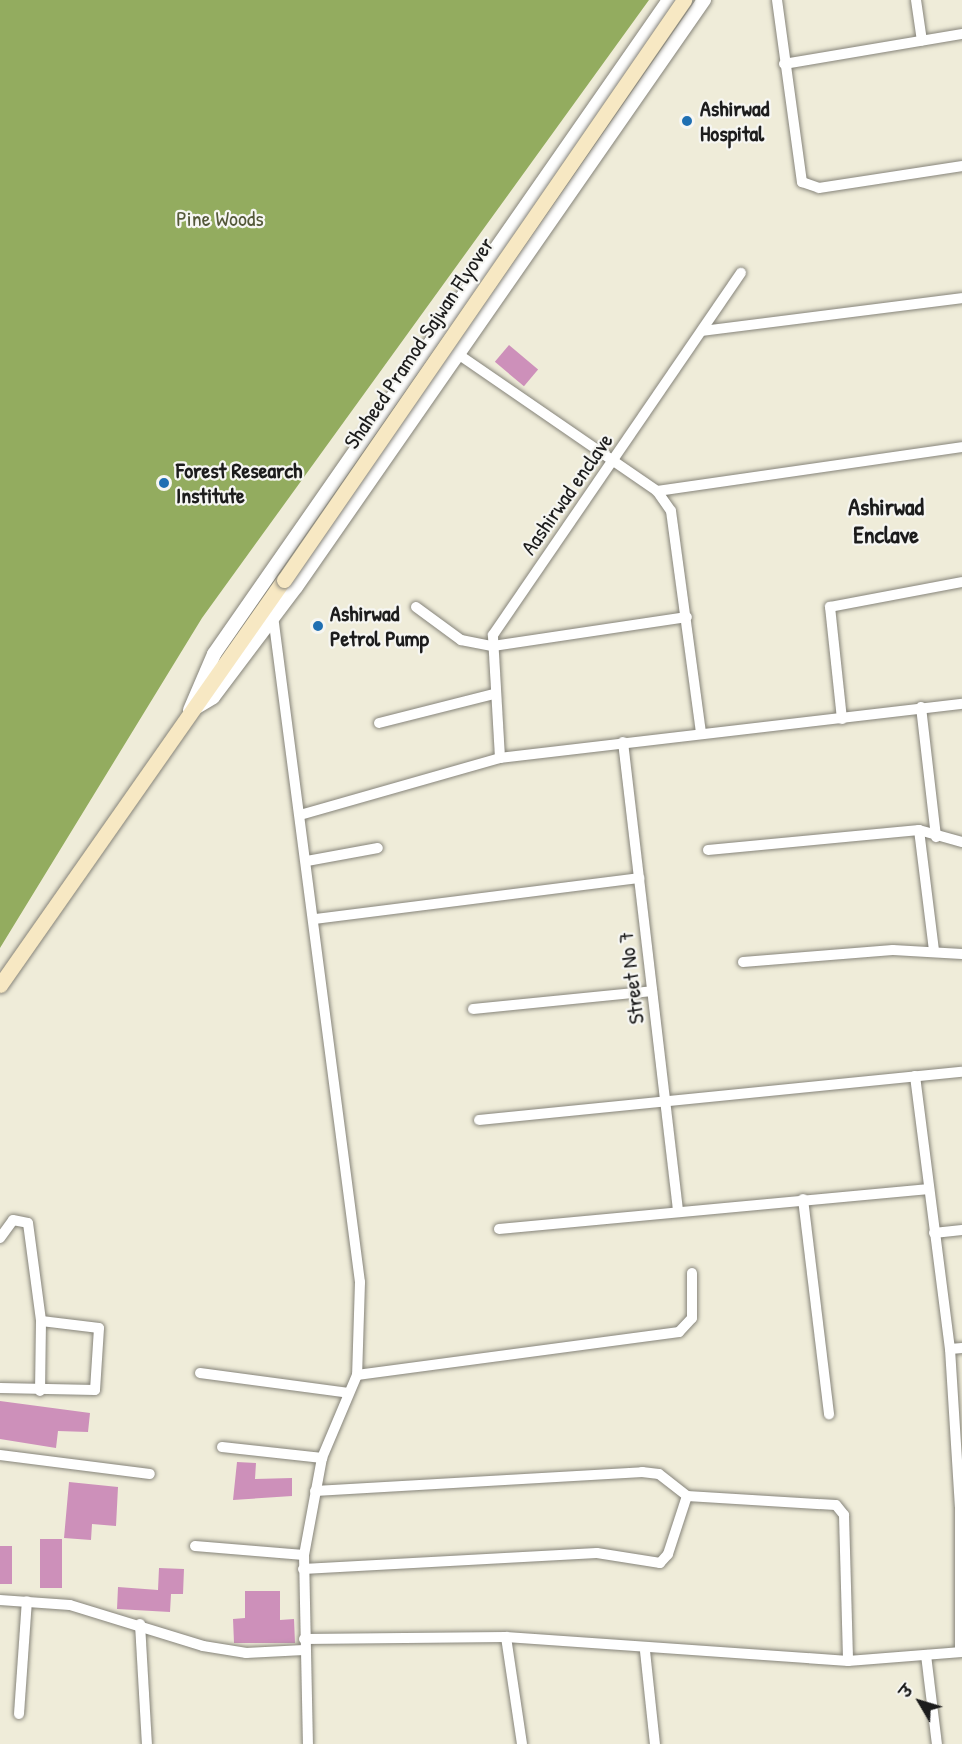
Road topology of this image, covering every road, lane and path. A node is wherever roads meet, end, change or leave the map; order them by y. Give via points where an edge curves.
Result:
1 (669, 0) edge
2 (684, 0) edge
3 (704, 0) edge
4 (777, 0) edge
5 (916, 0) edge
6 (962, 34) edge
7 (922, 41) junction
8 (627, 60) junction
9 (784, 64) junction
10 (650, 74) junction
11 (962, 166) edge
12 (741, 273) dead end
13 (962, 298) edge
14 (702, 330) junction
15 (455, 352) junction
16 (962, 447) edge
17 (613, 464) junction
18 (657, 491) junction
19 (962, 582) edge
20 (416, 607) dead end
21 (273, 616) junction
22 (687, 617) junction
23 (493, 646) junction
24 (494, 694) junction
25 (962, 704) edge
26 (921, 707) junction
27 (190, 710) junction
28 (842, 719) junction
29 (379, 723) dead end
30 (702, 732) junction
31 (623, 742) junction
32 (500, 758) junction
33 (300, 815) junction
34 (920, 830) junction
35 (936, 837) junction
36 (962, 842) edge
37 (378, 848) dead end
38 (708, 849) dead end
39 (307, 861) junction
40 (639, 878) junction
41 (315, 919) junction
42 (934, 951) junction
43 (962, 954) edge
44 (743, 962) dead end
45 (0, 985) edge
46 (652, 991) junction
47 (473, 1009) dead end
48 (962, 1072) edge
49 (915, 1076) junction
50 (665, 1100) junction
51 (479, 1120) dead end
52 (929, 1189) junction
53 (803, 1199) junction
54 (678, 1210) junction
55 (499, 1229) dead end
56 (962, 1230) edge
57 (934, 1233) junction
58 (0, 1238) edge
59 (692, 1273) dead end
60 (41, 1321) junction
61 (962, 1348) edge
62 (950, 1349) junction
63 (200, 1373) dead end
64 (357, 1375) junction
65 (0, 1388) edge
66 (40, 1391) junction
67 (350, 1393) junction
68 (829, 1414) dead end
69 (222, 1448) dead end
70 (0, 1455) edge
71 (322, 1458) junction
72 (150, 1474) dead end
73 (315, 1491) junction
74 (687, 1496) junction
75 (195, 1546) dead end
76 (303, 1555) junction
77 (303, 1569) junction
78 (0, 1600) edge
79 (27, 1601) junction
80 (140, 1624) junction
81 (506, 1637) junction
82 (304, 1644) junction
83 (645, 1651) junction
84 (961, 1652) edge
85 (926, 1655) junction
86 (848, 1661) junction
87 (19, 1714) dead end
88 (147, 1744) edge
89 (308, 1744) edge
90 (522, 1744) edge
91 (655, 1744) edge
92 (937, 1744) edge

1 - 8 street
2 - 27 main road, Shaheed Pramod Sajwan Flyover, bridge
3 - 10 street
4 - 9 street
5 - 7 street
6 - 7 street
7 - 9 street
8 - 10 street via 637,72
8 - 27 street via 214,654
9 - 11 street via 802,182 819,188
10 - 15 street
12 - 14 street, Aashirwad enclave
13 - 14 street
14 - 17 street, Aashirwad enclave
15 - 17 street
15 - 21 street
16 - 18 street
17 - 18 street
17 - 23 street, Aashirwad enclave via 499,626
18 - 22 street via 677,529
19 - 28 street via 830,607
20 - 23 street via 461,640
21 - 27 street via 213,697
21 - 33 street
22 - 23 street
22 - 30 street
23 - 24 street, Aashirwad enclave
24 - 29 street
24 - 32 street, Aashirwad enclave
25 - 26 street
26 - 28 street
26 - 35 street
27 - 45 main road, Shaheed Pramod Sajwan Flyover
28 - 30 street
30 - 31 street
31 - 32 street
31 - 40 street, Street No 7
32 - 33 street
33 - 39 street
34 - 35 street
34 - 38 street
34 - 42 street
35 - 36 street
37 - 39 street
39 - 41 street
40 - 41 street
40 - 46 street, Street No 7
41 - 64 street via 360,1282
42 - 43 street
42 - 44 street
46 - 47 street
46 - 50 street, Street No 7
48 - 49 street
49 - 50 street
49 - 52 street
50 - 51 street
50 - 54 street, Street No 7
52 - 53 street
52 - 57 street
53 - 54 street
53 - 68 street
54 - 55 street
56 - 57 street
57 - 62 street
58 - 60 street via 13,1220 28,1223
59 - 64 street via 692,1318 679,1332
60 - 66 street
60 - 66 street via 96,1326 101,1333 92,1393
61 - 62 street
62 - 84 street via 960,1507
63 - 67 street
64 - 67 street
65 - 66 street
67 - 71 street
69 - 71 street
70 - 72 street
71 - 73 street
73 - 74 street via 642,1472 659,1474
73 - 76 street
74 - 77 street via 668,1554 660,1563 597,1553
74 - 86 street via 828,1503 841,1509
75 - 76 street
76 - 77 street
77 - 82 street
78 - 79 street
79 - 80 street
79 - 87 street
80 - 82 street via 203,1646 246,1653
80 - 88 street
81 - 82 street
81 - 83 street
81 - 90 street
82 - 89 street
83 - 86 street
83 - 91 street
84 - 85 street
85 - 86 street
85 - 92 street

